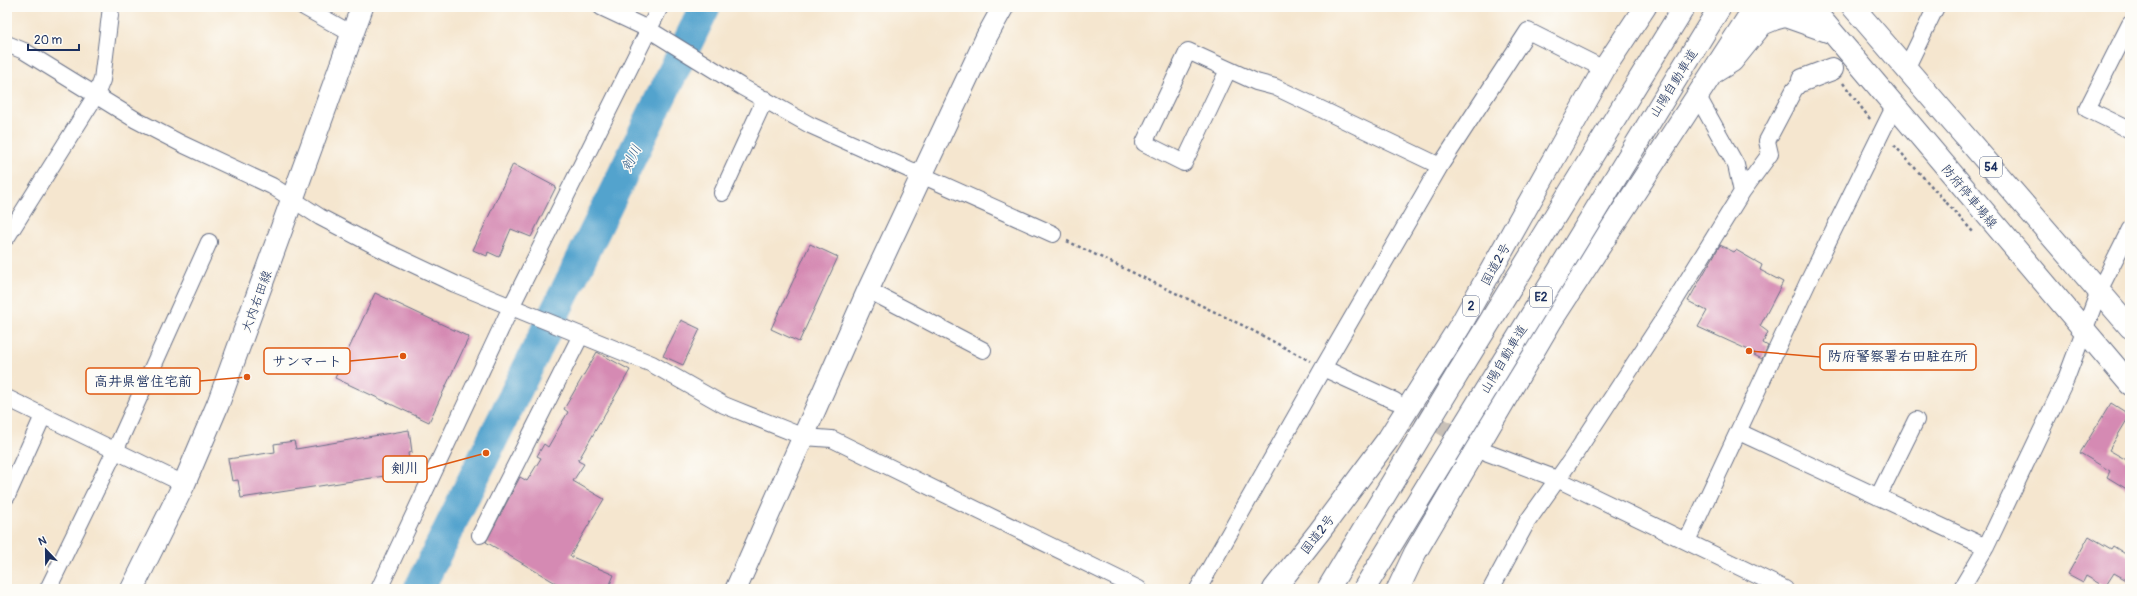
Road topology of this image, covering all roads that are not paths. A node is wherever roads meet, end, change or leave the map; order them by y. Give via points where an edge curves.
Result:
1 (111, 7) edge
2 (304, 7) edge
3 (362, 7) edge
4 (600, 7) edge
5 (660, 7) edge
6 (1003, 7) edge
7 (1645, 7) edge
8 (1684, 7) edge
9 (1720, 7) edge
10 (1755, 7) edge
11 (1811, 7) edge
12 (1853, 7) edge
13 (1936, 7) edge
14 (2130, 24) edge
15 (648, 29) junction
16 (352, 34) junction
17 (1834, 34) junction
18 (7, 44) edge
19 (1848, 52) junction
20 (1604, 69) junction
21 (1832, 69) joint
22 (1906, 69) junction
23 (1228, 70) junction
24 (1710, 75) junction
25 (1803, 80) joint
26 (1697, 95) junction
27 (96, 96) junction
28 (765, 99) junction
29 (1894, 107) junction
30 (2130, 130) edge
31 (1440, 166) junction
32 (922, 174) junction
33 (1742, 192) junction
34 (722, 193) dead end
35 (292, 199) junction
36 (2130, 228) edge
37 (1053, 234) road end
38 (7, 237) edge
39 (209, 242) dead end
40 (868, 290) junction
41 (2099, 291) junction
42 (515, 308) junction
43 (2130, 327) edge
44 (2084, 329) junction
45 (576, 333) junction
46 (982, 350) dead end
47 (1323, 368) junction
48 (2130, 384) edge
49 (7, 398) edge
50 (1396, 401) tunnel mouth
51 (43, 416) junction
52 (1916, 420) dead end
53 (1739, 432) junction
54 (804, 437) junction
55 (115, 451) junction
56 (1488, 453) dead end
57 (1557, 479) junction
58 (184, 484) junction
59 (7, 496) edge
60 (1878, 497) junction
61 (480, 535) dead end
62 (1687, 541) junction
63 (1986, 548) junction
64 (48, 589) edge
65 (132, 589) edge
66 (379, 589) edge
67 (736, 589) edge
68 (1139, 589) edge
69 (1198, 589) edge
70 (1274, 589) edge
71 (1328, 589) edge
72 (1364, 589) edge
73 (1398, 589) edge
74 (1491, 589) edge
75 (1785, 589) edge
76 (1961, 589) edge

1 - 27 street via 102,80
2 - 16 street
3 - 16 main road, 大内右田線
4 - 15 street
5 - 15 street
6 - 32 street
7 - 20 main road, 国道2号 / 2
8 - 71 main road, E2, bridge
9 - 72 main road, 山陽自動車道 / E2, bridge
10 - 24 main road
11 - 17 main road, 防府停車場線
12 - 22 main road, 54
13 - 22 street
14 - 30 street via 2087,108
15 - 28 street
15 - 42 street
16 - 35 main road, 大内右田線
17 - 19 main road, 防府停車場線
17 - 24 main road via 1785,16 1774,19 1762,24 1732,61
18 - 27 street via 24,51
19 - 21 street
19 - 29 main road, 防府停車場線
20 - 31 street via 1528,31
20 - 70 main road, 国道2号 / 2 via 1460,326 1389,438
21 - 25 main road
22 - 41 main road, 54
23 - 23 street via 1184,163 1144,143 1188,51
23 - 31 street via 1275,87
24 - 26 main road
25 - 33 street via 1794,90 1767,141 1770,154
26 - 33 street via 1736,165
26 - 73 main road via 1551,321 1415,553
27 - 35 street via 136,120 272,186
27 - 38 street
28 - 32 street via 810,125
28 - 34 street
29 - 44 main road, 防府停車場線
29 - 53 street via 1808,282
31 - 47 street
32 - 37 street
32 - 40 street
33 - 57 street via 1666,315
35 - 42 street via 320,217 385,251 455,284
35 - 58 main road, 大内右田線 via 218,404
36 - 41 street
39 - 55 street
40 - 46 street
40 - 54 street
41 - 43 main road, 54
41 - 44 street
42 - 45 street
42 - 66 street
44 - 48 main road, 防府停車場線
44 - 63 street via 2066,379
45 - 54 street via 652,364 724,405
45 - 61 street
47 - 50 street
47 - 69 street
49 - 51 street
51 - 55 street
51 - 59 street
52 - 60 street
53 - 60 street
53 - 62 street
54 - 67 street
54 - 68 street via 832,439
55 - 58 street
55 - 64 street
56 - 57 street
57 - 62 street
57 - 74 street via 1527,522
58 - 65 main road, 大内右田線
60 - 63 street
62 - 75 street
63 - 76 street

